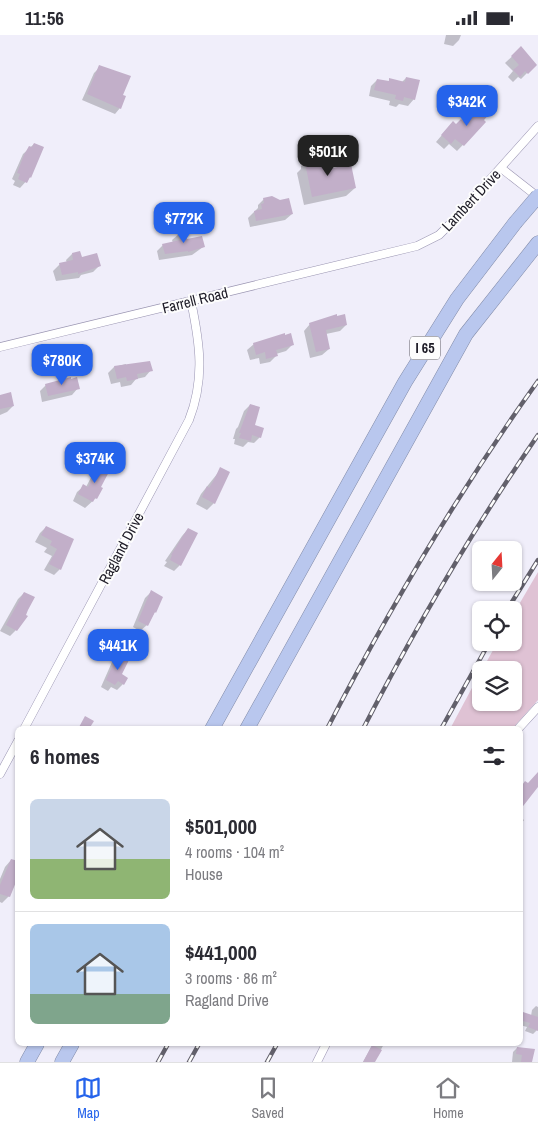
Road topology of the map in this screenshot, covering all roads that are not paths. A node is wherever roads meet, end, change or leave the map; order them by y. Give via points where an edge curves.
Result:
1 (538, 126) edge
2 (501, 168) junction
3 (538, 196) edge
4 (538, 243) edge
5 (391, 253) joint
6 (190, 301) junction
7 (0, 347) edge
8 (538, 707) edge
9 (26, 726) edge
10 (214, 726) edge
11 (249, 726) edge
12 (521, 726) edge
13 (15, 746) edge
14 (0, 774) edge
15 (36, 1046) edge
16 (71, 1046) edge
17 (325, 1046) edge
18 (27, 1062) edge
19 (62, 1062) edge
20 (317, 1062) edge

1 - 2 street, Lambert Drive
2 - 3 street
2 - 5 street, Lambert Drive via 439,235 417,246
3 - 10 highway, I 65, bridge via 458,299 417,361
4 - 11 highway, I 65 via 466,333
5 - 6 street, Farrell Road
6 - 7 street, Farrell Road
6 - 9 street, Ragland Drive via 198,336 200,368 197,395 189,420
8 - 12 street
13 - 14 street
15 - 18 highway
16 - 19 highway
17 - 20 street

